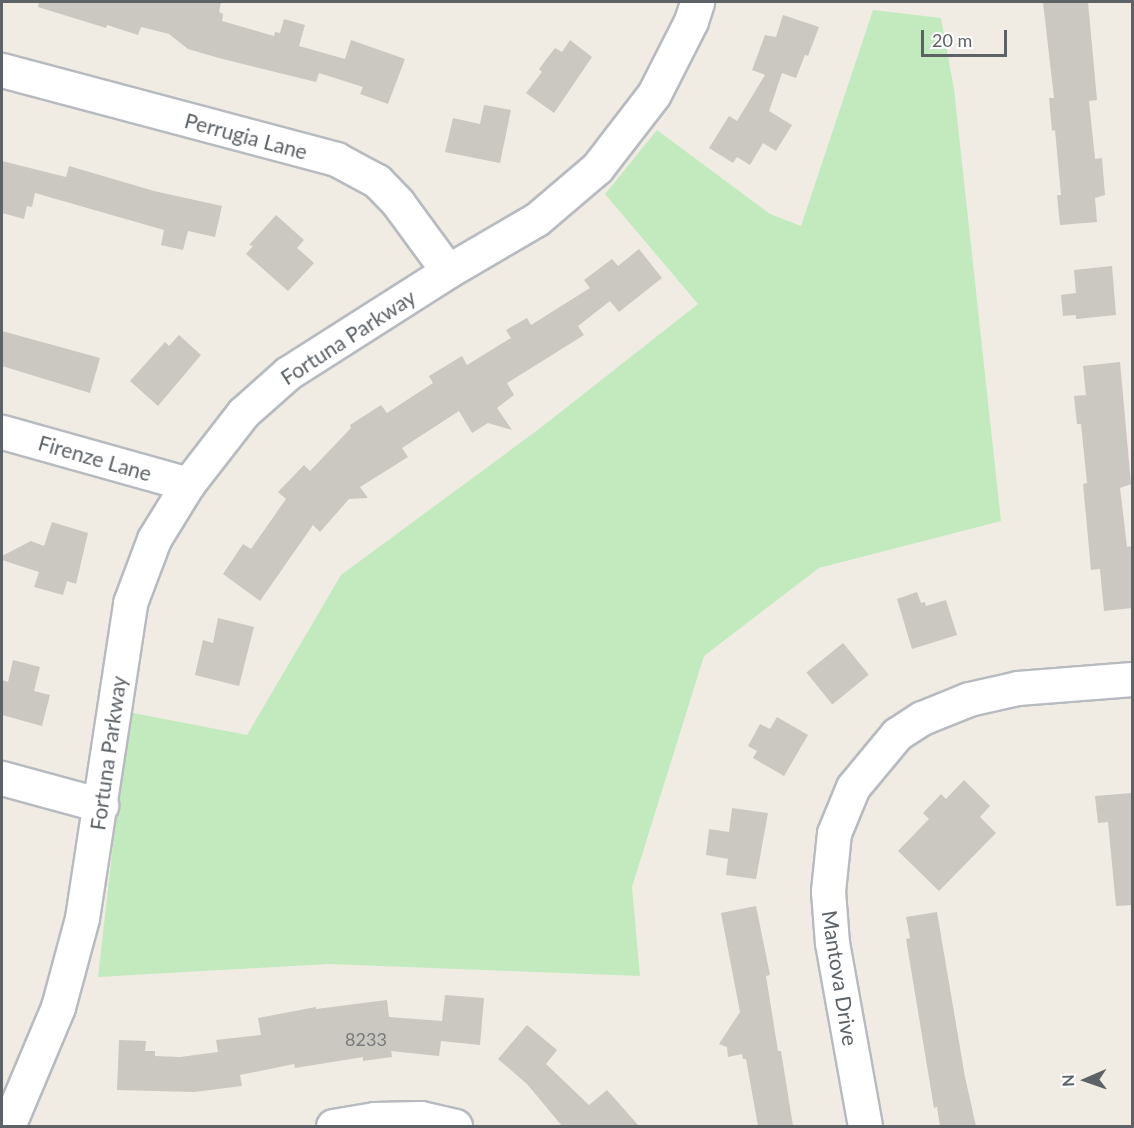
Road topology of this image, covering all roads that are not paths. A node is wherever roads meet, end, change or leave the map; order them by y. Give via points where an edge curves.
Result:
1 (697, 2) edge
2 (2, 70) edge
3 (448, 271) junction
4 (2, 432) edge
5 (188, 484) junction
6 (1132, 679) edge
7 (2, 778) edge
8 (101, 805) junction
9 (8, 1126) edge
10 (333, 1126) edge
11 (455, 1126) edge
12 (865, 1126) edge

1 - 3 street, Fortuna Parkway via 654,94 597,168 537,219
2 - 3 street, Perrugia Lane via 336,159 377,181
3 - 5 street, Fortuna Parkway via 288,373 243,413
4 - 5 street, Firenze Lane
5 - 8 street, Fortuna Parkway via 154,539 130,603
6 - 12 street, Mantova Drive via 1018,688 969,699 922,718 897,734 853,787 834,833 828,891 832,943
7 - 8 street
8 - 9 street, Fortuna Parkway via 82,918 58,1007
10 - 11 street via 374,1119 421,1118

